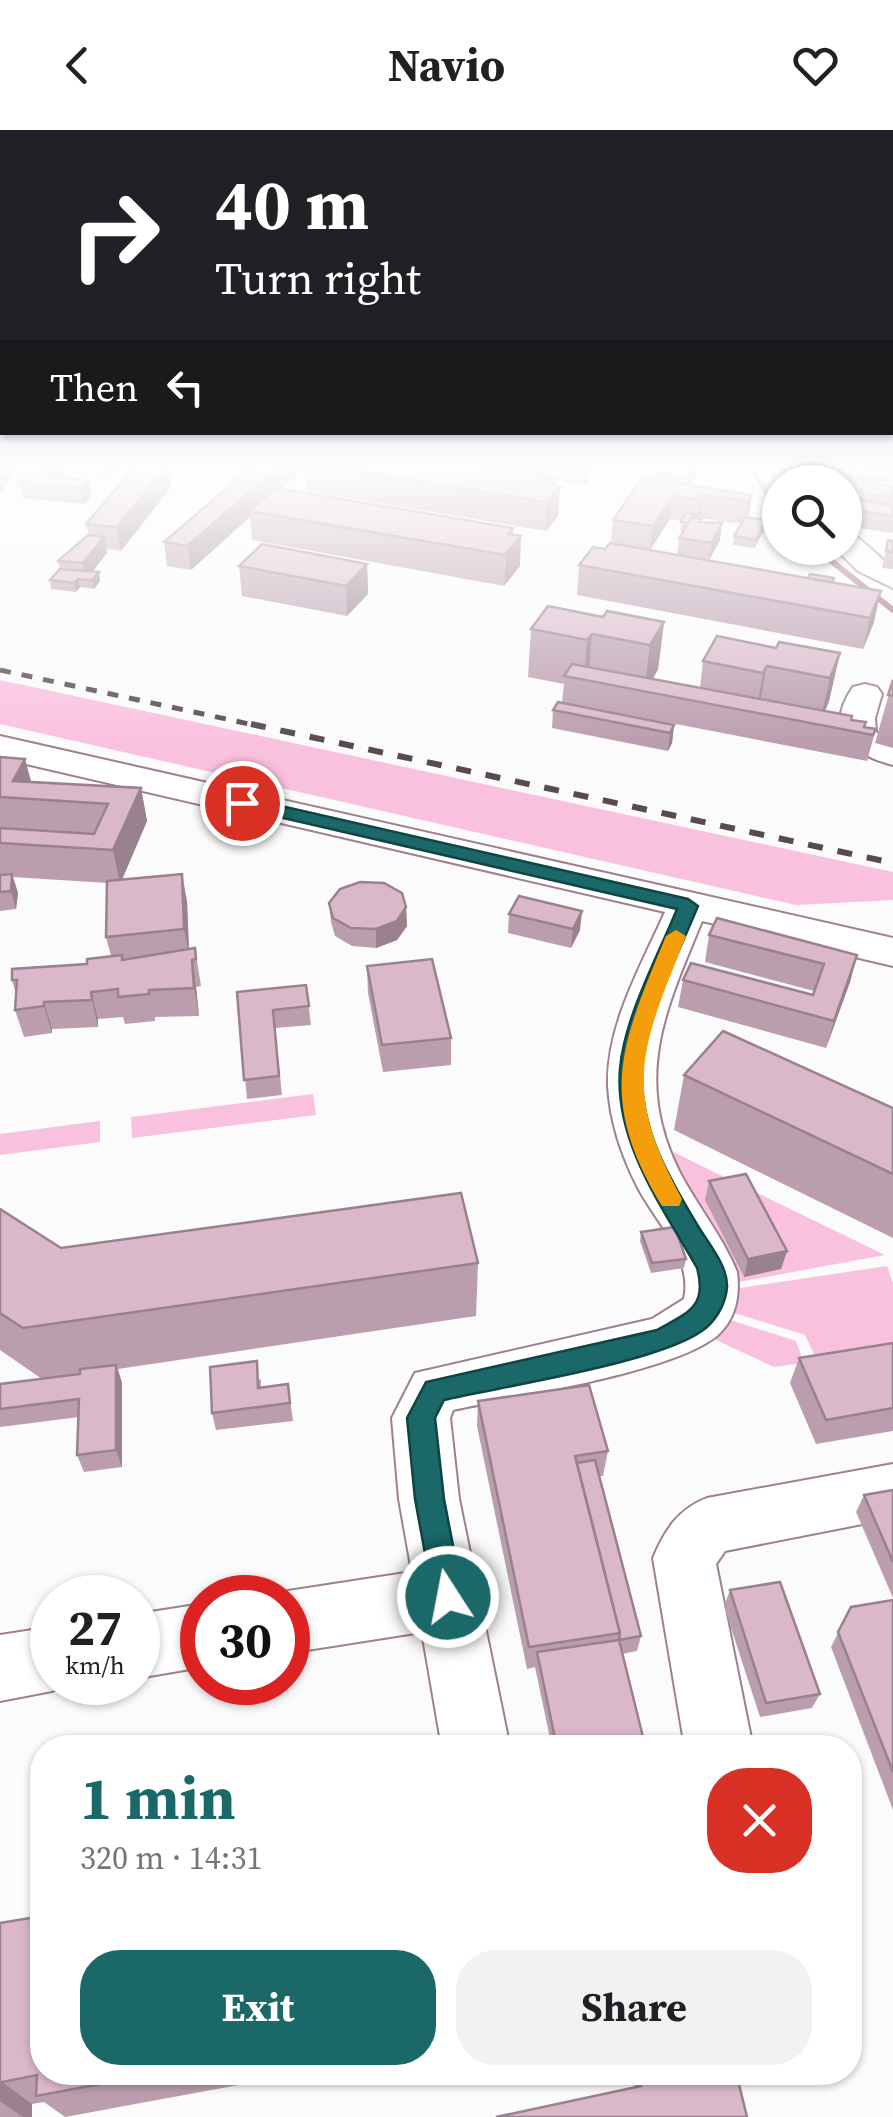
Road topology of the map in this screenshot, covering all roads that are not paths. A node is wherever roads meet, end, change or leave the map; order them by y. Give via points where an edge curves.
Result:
1 (867, 559) edge
2 (891, 580) edge
3 (865, 694) dead end
4 (0, 747) edge
5 (893, 754) edge
6 (688, 906) junction
7 (893, 952) edge
8 (893, 1491) edge
9 (448, 1597) junction
10 (310, 1619) edge
11 (30, 1663) edge
12 (0, 1668) edge
13 (474, 1735) edge
14 (717, 1735) edge

1 - 2 street
3 - 5 street via 858,734
4 - 6 street
6 - 7 street
6 - 9 street via 648,1004 631,1068 634,1118 657,1177 710,1267 710,1307 662,1340 436,1390 421,1418
8 - 14 street via 707,1526 684,1558
9 - 10 street
9 - 13 street
11 - 12 street

